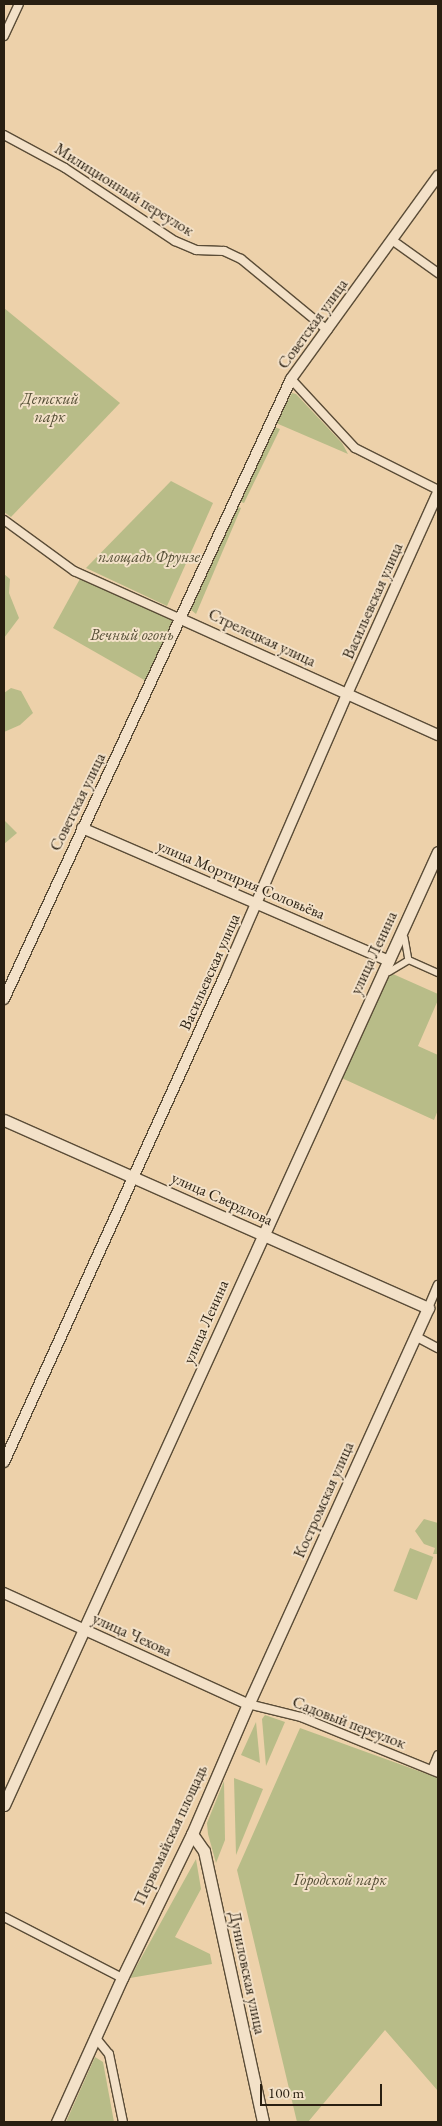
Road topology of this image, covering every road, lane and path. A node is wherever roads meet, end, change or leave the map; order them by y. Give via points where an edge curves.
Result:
1 (19, 4) edge
2 (4, 36) edge
3 (4, 135) edge
4 (438, 176) edge
5 (392, 240) junction
6 (438, 274) edge
7 (327, 330) junction
8 (291, 379) junction
9 (438, 491) edge
10 (4, 520) edge
11 (181, 619) junction
12 (347, 694) junction
13 (438, 736) edge
14 (82, 828) junction
15 (438, 852) edge
16 (257, 903) junction
17 (405, 938) dead end
18 (409, 960) junction
19 (389, 967) junction
20 (438, 973) edge
21 (4, 999) edge
22 (4, 1120) edge
23 (132, 1176) junction
24 (263, 1236) junction
25 (438, 1284) edge
26 (428, 1308) junction
27 (416, 1336) junction
28 (438, 1348) edge
29 (4, 1462) edge
30 (4, 1593) edge
31 (83, 1630) junction
32 (248, 1704) junction
33 (438, 1755) edge
34 (435, 1772) edge
35 (4, 1804) edge
36 (192, 1834) junction
37 (4, 1917) edge
38 (122, 1978) junction
39 (95, 2036) junction
40 (58, 2122) edge
41 (123, 2122) edge
42 (262, 2122) edge

1 - 2 street
3 - 7 street, Милиционный переулок via 65,168 175,241 196,250 224,251 241,259
4 - 5 street, Советская улица
5 - 6 street
5 - 7 street, Советская улица
7 - 8 street, Советская улица
8 - 9 street via 355,448
8 - 11 street, Советская улица
9 - 12 street, Васильевская улица
10 - 11 street via 74,571
11 - 12 street, Стрелецкая улица
11 - 14 street, Советская улица
12 - 13 street, Стрелецкая улица
12 - 16 street, Васильевская улица
14 - 16 street, улица Мортирия Соловьёва
14 - 21 street, Советская улица
15 - 19 main road, улица Ленина
16 - 19 street, улица Мортирия Соловьёва
16 - 23 street, Васильевская улица
17 - 18 street
18 - 19 street
18 - 20 street
19 - 24 main road, улица Ленина via 334,1075
22 - 23 main road, улица Свердлова
23 - 24 main road, улица Свердлова
23 - 29 street, Васильевская улица
24 - 26 main road, улица Свердлова
24 - 31 main road, улица Ленина
25 - 26 street
26 - 27 main road, Костромская улица
27 - 28 street
27 - 32 main road, Костромская улица
30 - 31 street, улица Чехова
31 - 32 street, улица Чехова
31 - 35 main road, улица Ленина
32 - 34 street, Садовый переулок via 301,1717
32 - 36 main road, Первомайская площадь
33 - 34 street
36 - 38 main road, Первомайская площадь
36 - 42 main road, Дуниловская улица via 204,1851
37 - 38 street
38 - 39 main road, Первомайская площадь
39 - 40 main road, Первомайская площадь
39 - 41 street via 109,2054

